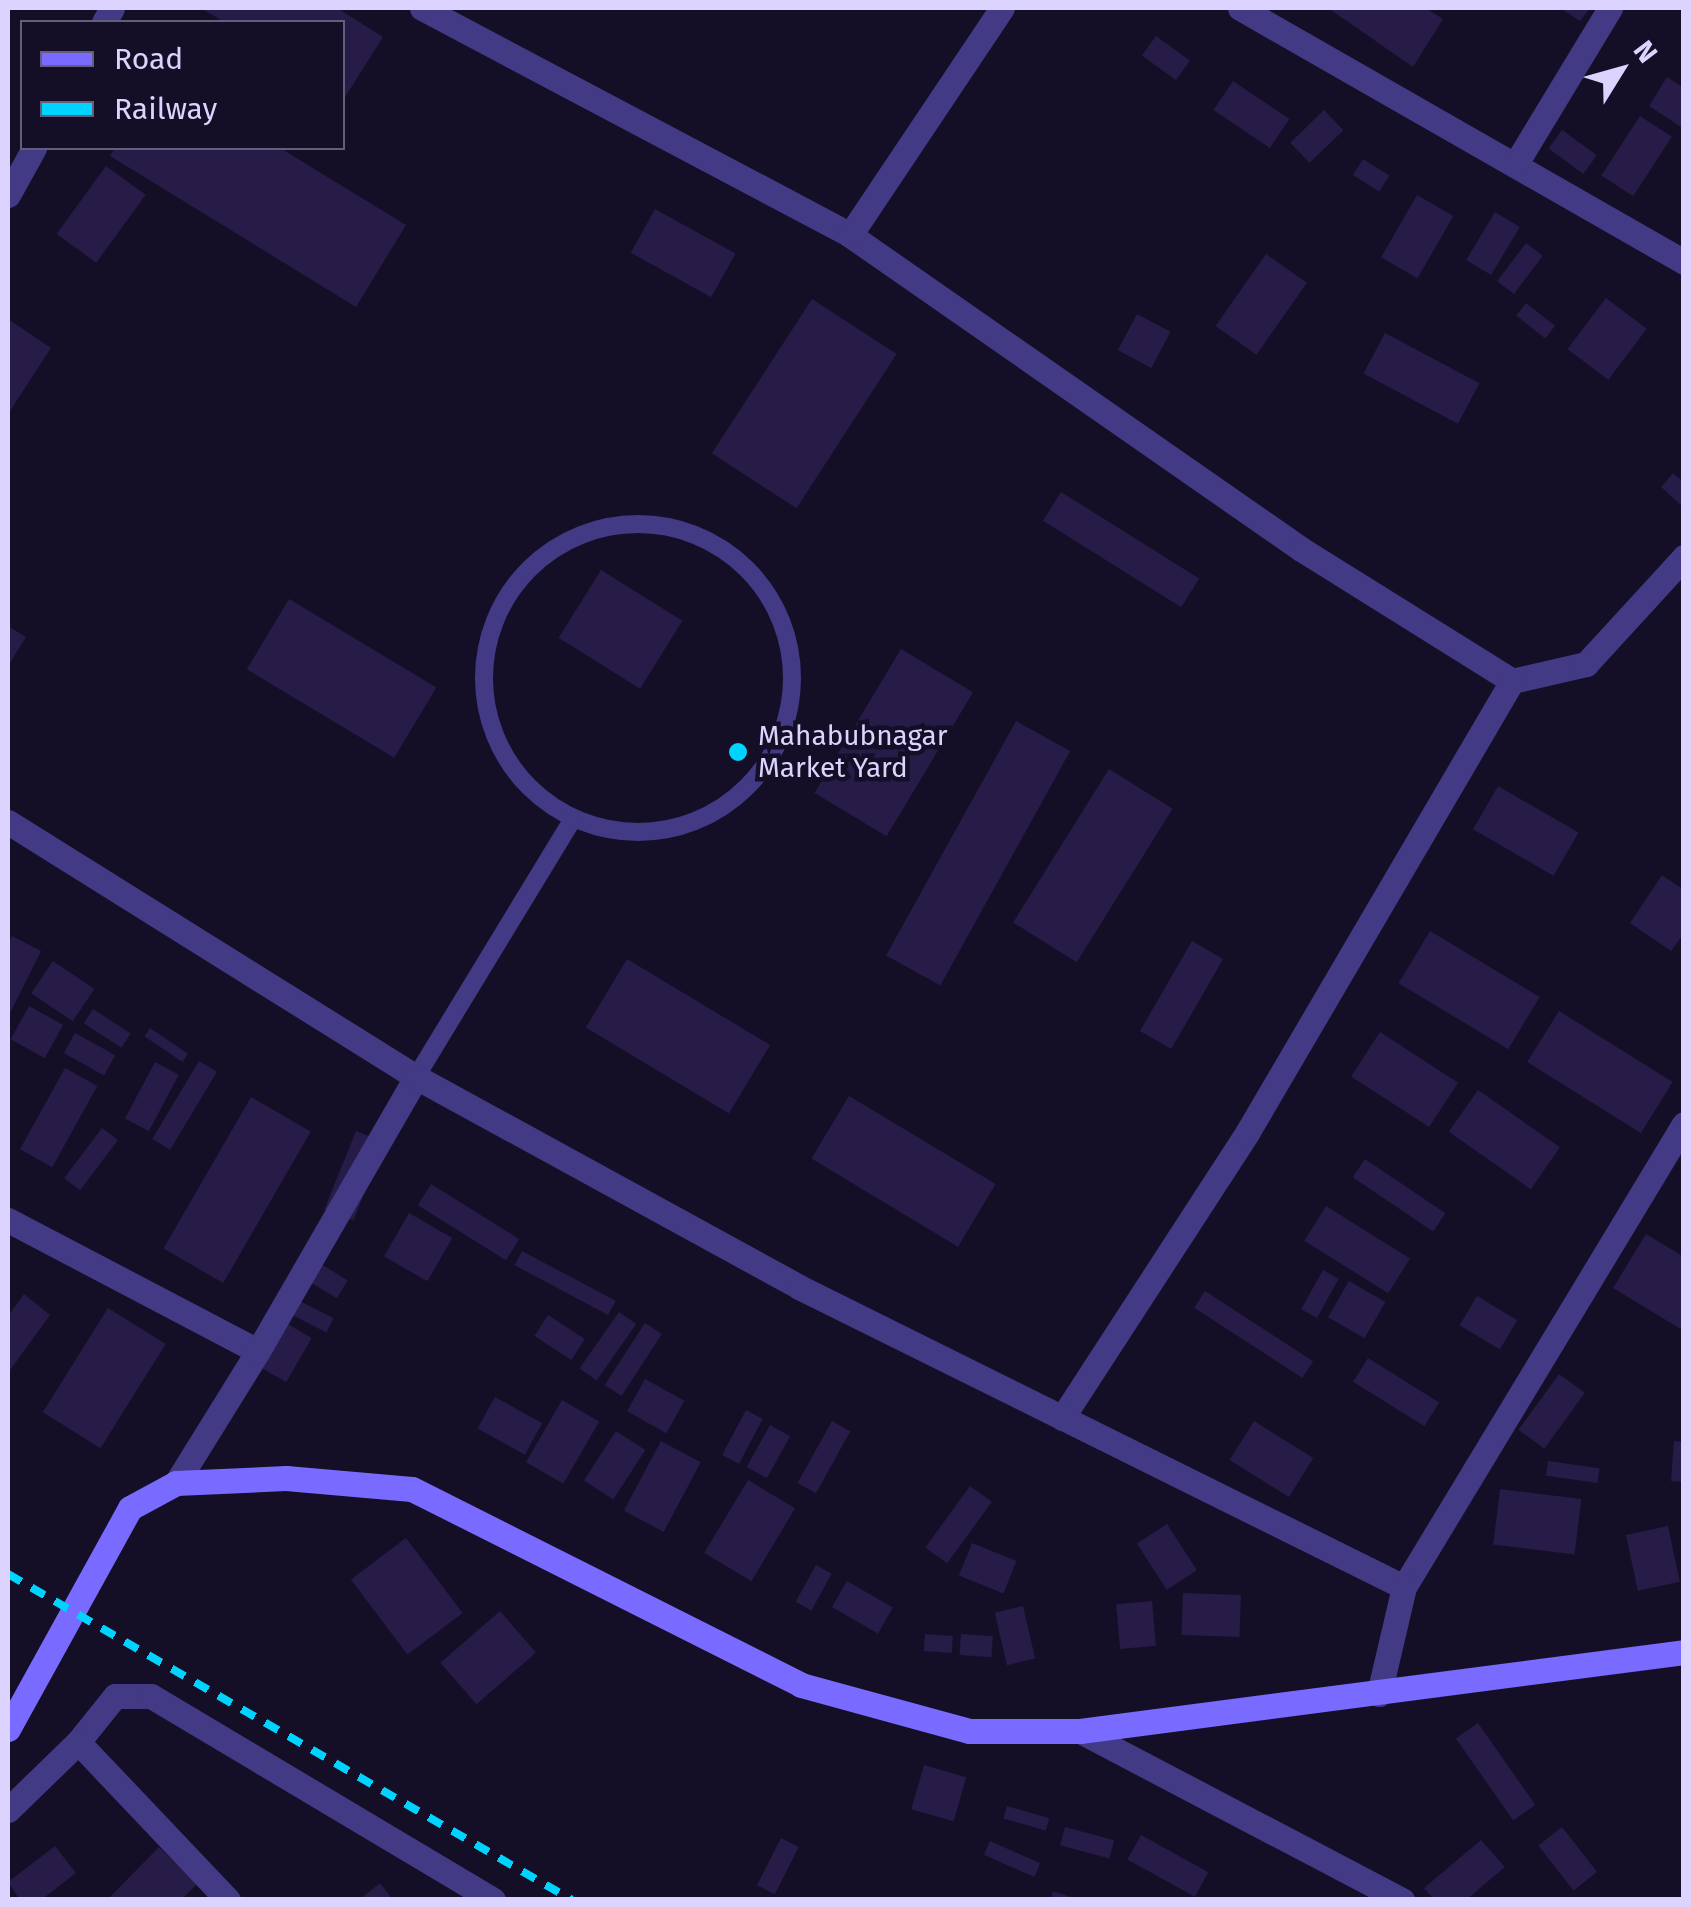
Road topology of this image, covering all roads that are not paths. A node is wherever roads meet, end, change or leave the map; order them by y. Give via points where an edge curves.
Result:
1 (422, 8) edge
2 (1002, 8) edge
3 (1240, 8) edge
4 (1610, 8) edge
5 (33, 150) edge
6 (1516, 164) junction
7 (8, 195) edge
8 (850, 235) junction
9 (1684, 262) edge
10 (1684, 557) edge
11 (1512, 681) junction
12 (572, 819) junction
13 (8, 822) edge
14 (416, 1078) junction
15 (1684, 1124) edge
16 (8, 1220) edge
17 (258, 1351) junction
18 (1062, 1418) junction
19 (176, 1483) junction
20 (1404, 1587) junction
21 (1684, 1652) edge
22 (1379, 1694) junction
23 (8, 1729) edge
24 (1080, 1731) junction
25 (78, 1742) junction
26 (8, 1810) edge
27 (228, 1900) edge
28 (493, 1900) edge
29 (1402, 1900) edge

1 - 8 street
2 - 8 street
3 - 6 street
4 - 6 street
5 - 7 street
6 - 9 street
8 - 11 street via 1301,549
10 - 11 street via 1586,664
11 - 18 street via 1247,1132
12 - 12 lane via 530,790 500,748 484,700 486,648 503,600 536,561 580,534 629,523 680,529 726,551 763,587 787,632 794,684 784,734 758,778 720,811 673,831 622,833
12 - 14 lane
13 - 14 street
14 - 17 street
14 - 18 street via 798,1287
15 - 20 street
16 - 17 street
17 - 19 street
18 - 20 street
19 - 23 main road via 130,1508
19 - 24 main road via 286,1478 412,1488 800,1685 969,1732
20 - 22 street
21 - 22 main road
22 - 24 main road
24 - 29 street
25 - 26 street
25 - 27 street
25 - 28 street via 116,1696 152,1696

